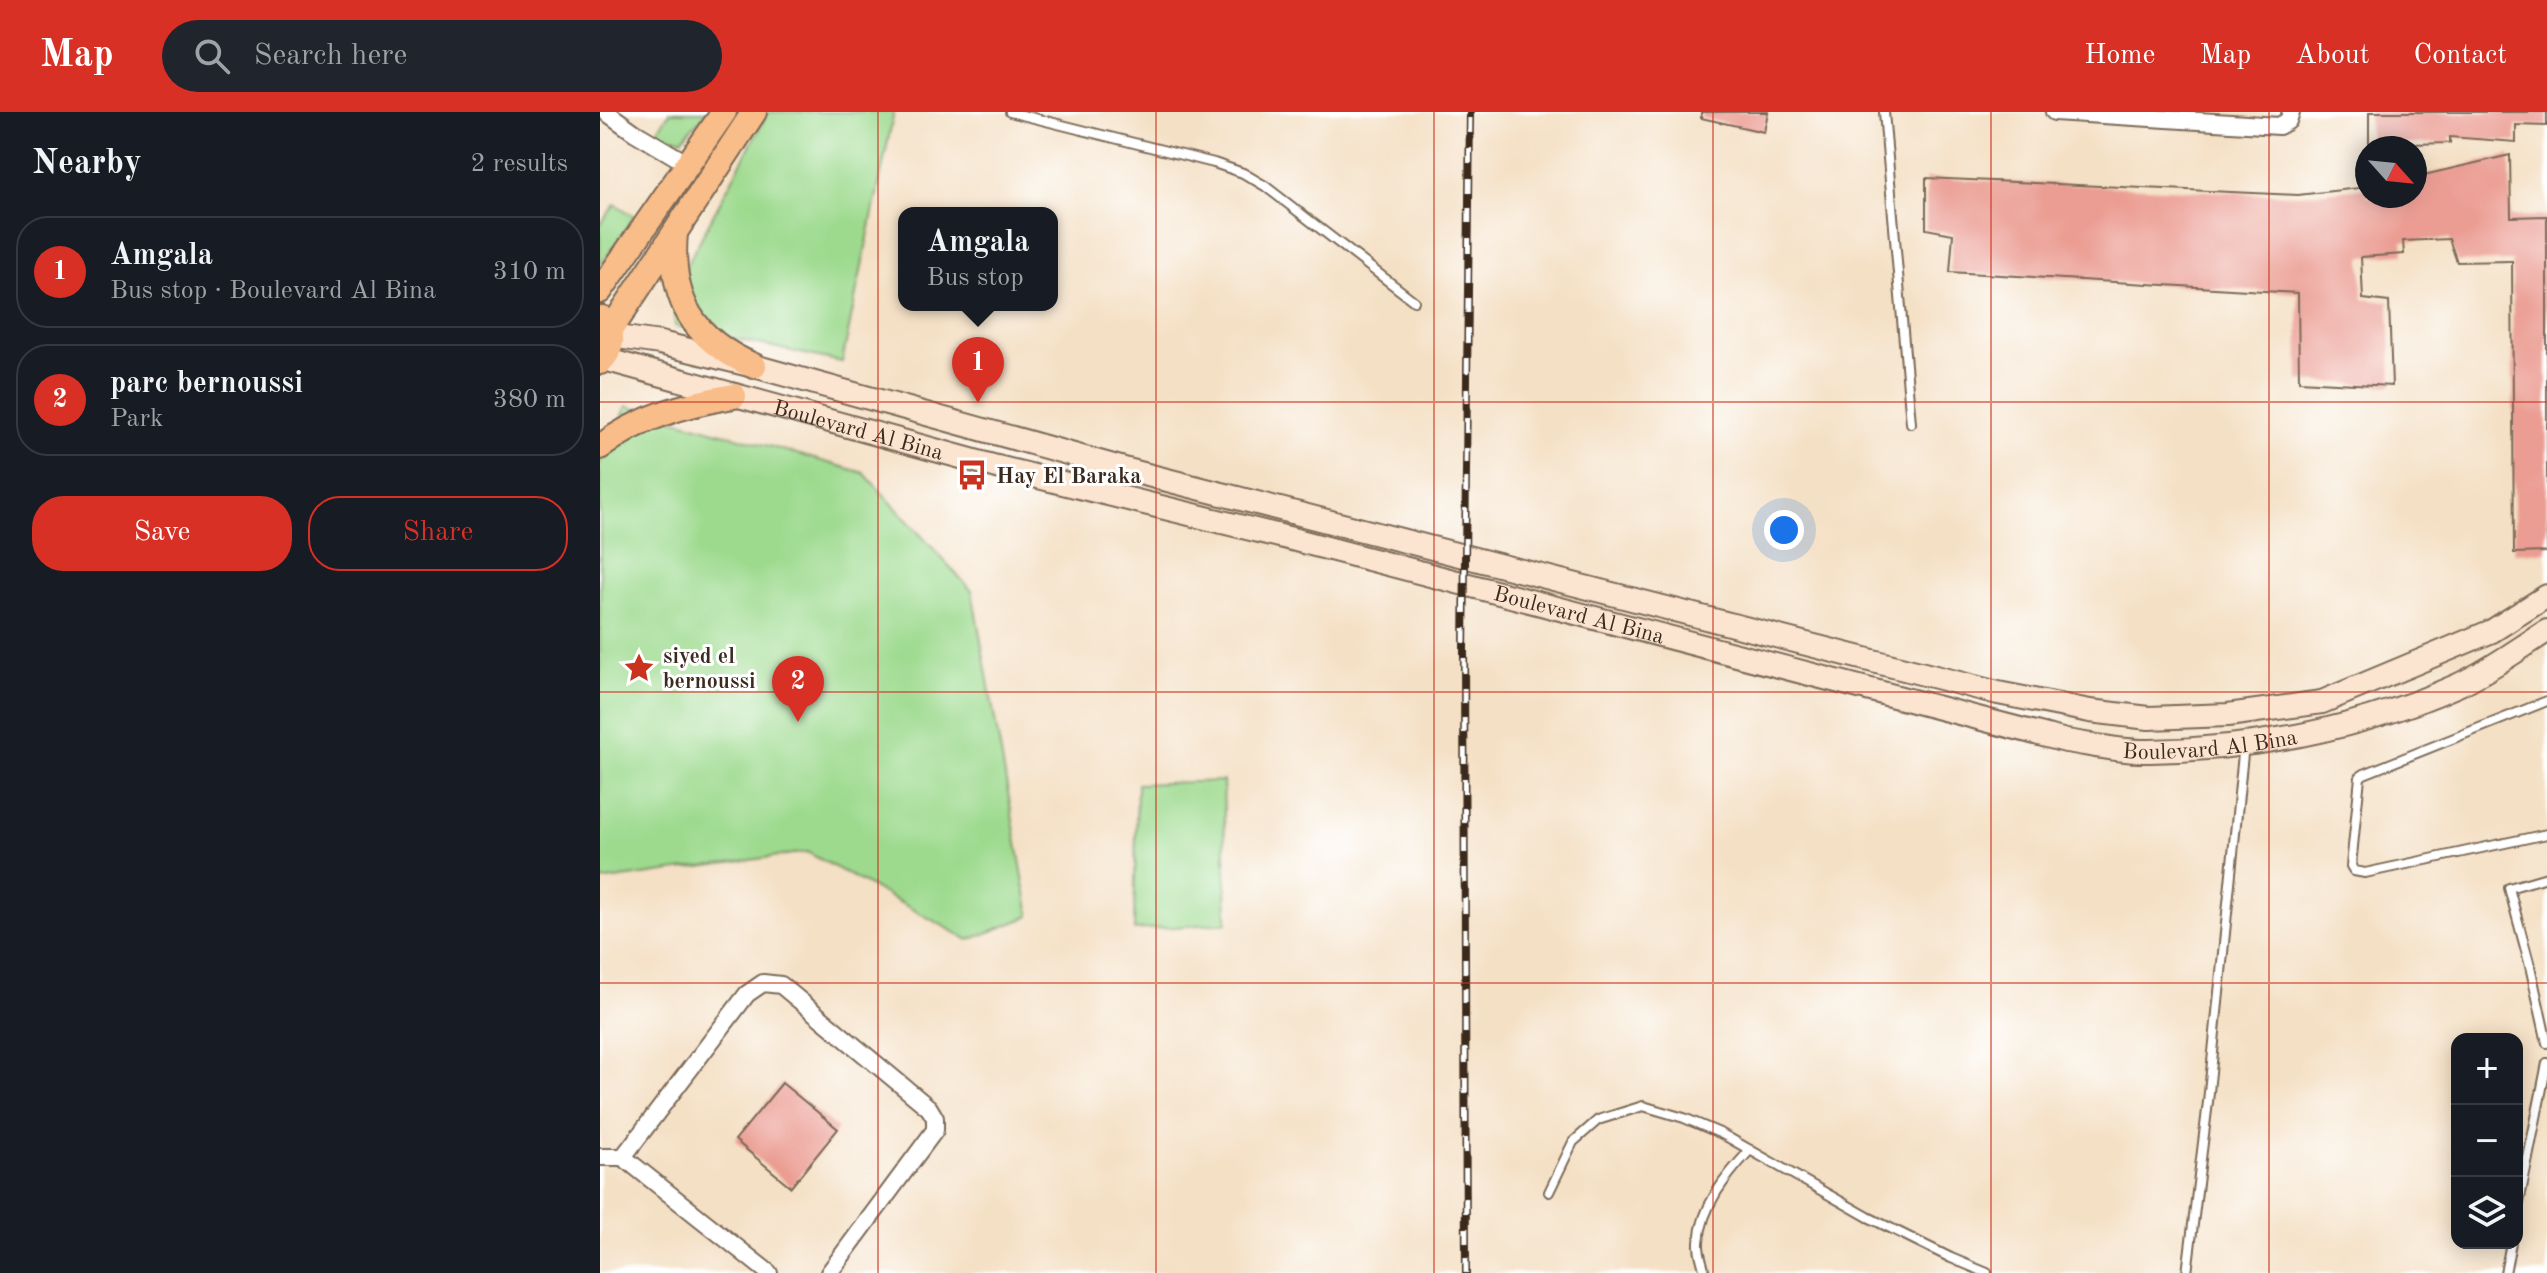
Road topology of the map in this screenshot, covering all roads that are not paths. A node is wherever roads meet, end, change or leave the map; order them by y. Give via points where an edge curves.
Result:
1 (606, 112) edge
2 (724, 112) edge
3 (754, 112) edge
4 (1010, 112) edge
5 (1884, 112) edge
6 (2054, 112) edge
7 (2089, 112) edge
8 (2291, 112) edge
9 (688, 164) junction
10 (675, 233) junction
11 (622, 260) junction
12 (600, 274) edge
13 (600, 291) edge
14 (1414, 301) dead end
15 (605, 341) edge
16 (754, 366) junction
17 (734, 396) junction
18 (1911, 423) dead end
19 (600, 447) edge
20 (2547, 596) edge
21 (2547, 631) edge
22 (2547, 701) edge
23 (2244, 743) junction
24 (2547, 834) edge
25 (2547, 877) edge
26 (2547, 1043) edge
27 (2547, 1063) edge
28 (1750, 1150) junction
29 (600, 1157) edge
30 (623, 1157) junction
31 (2523, 1183) edge
32 (1549, 1192) dead end
33 (2510, 1249) edge
34 (769, 1273) edge
35 (829, 1273) edge
36 (1705, 1273) edge
37 (1987, 1273) edge
38 (2187, 1273) edge
39 (2505, 1273) edge

1 - 9 street
2 - 9 main road
3 - 10 main road
4 - 14 lane via 1243,173
5 - 18 lane
6 - 7 street
7 - 8 street via 2279,126
9 - 11 main road
10 - 15 main road
10 - 16 main road via 675,281 683,304 712,343
11 - 12 main road
11 - 13 main road
15 - 16 main road, Boulevard Al Bina via 660,343
15 - 17 main road, Boulevard Al Bina
16 - 20 main road, Boulevard Al Bina via 1128,470 1998,693 2090,711 2149,718 2228,715 2322,702 2492,631
17 - 19 main road via 669,411
17 - 23 main road, Boulevard Al Bina via 2066,741 2148,751
21 - 23 main road, Boulevard Al Bina via 2460,684 2385,713 2315,734
22 - 24 lane via 2360,777 2351,866 2365,873
23 - 38 lane
25 - 26 lane via 2509,888
27 - 31 lane
28 - 32 lane via 1684,1118 1643,1106 1598,1120 1573,1142
28 - 36 lane via 1722,1180 1705,1214 1698,1245
28 - 37 lane via 1868,1217
29 - 30 street
30 - 34 street
30 - 35 street via 747,994 763,983 781,985 935,1118 935,1130
33 - 39 lane

